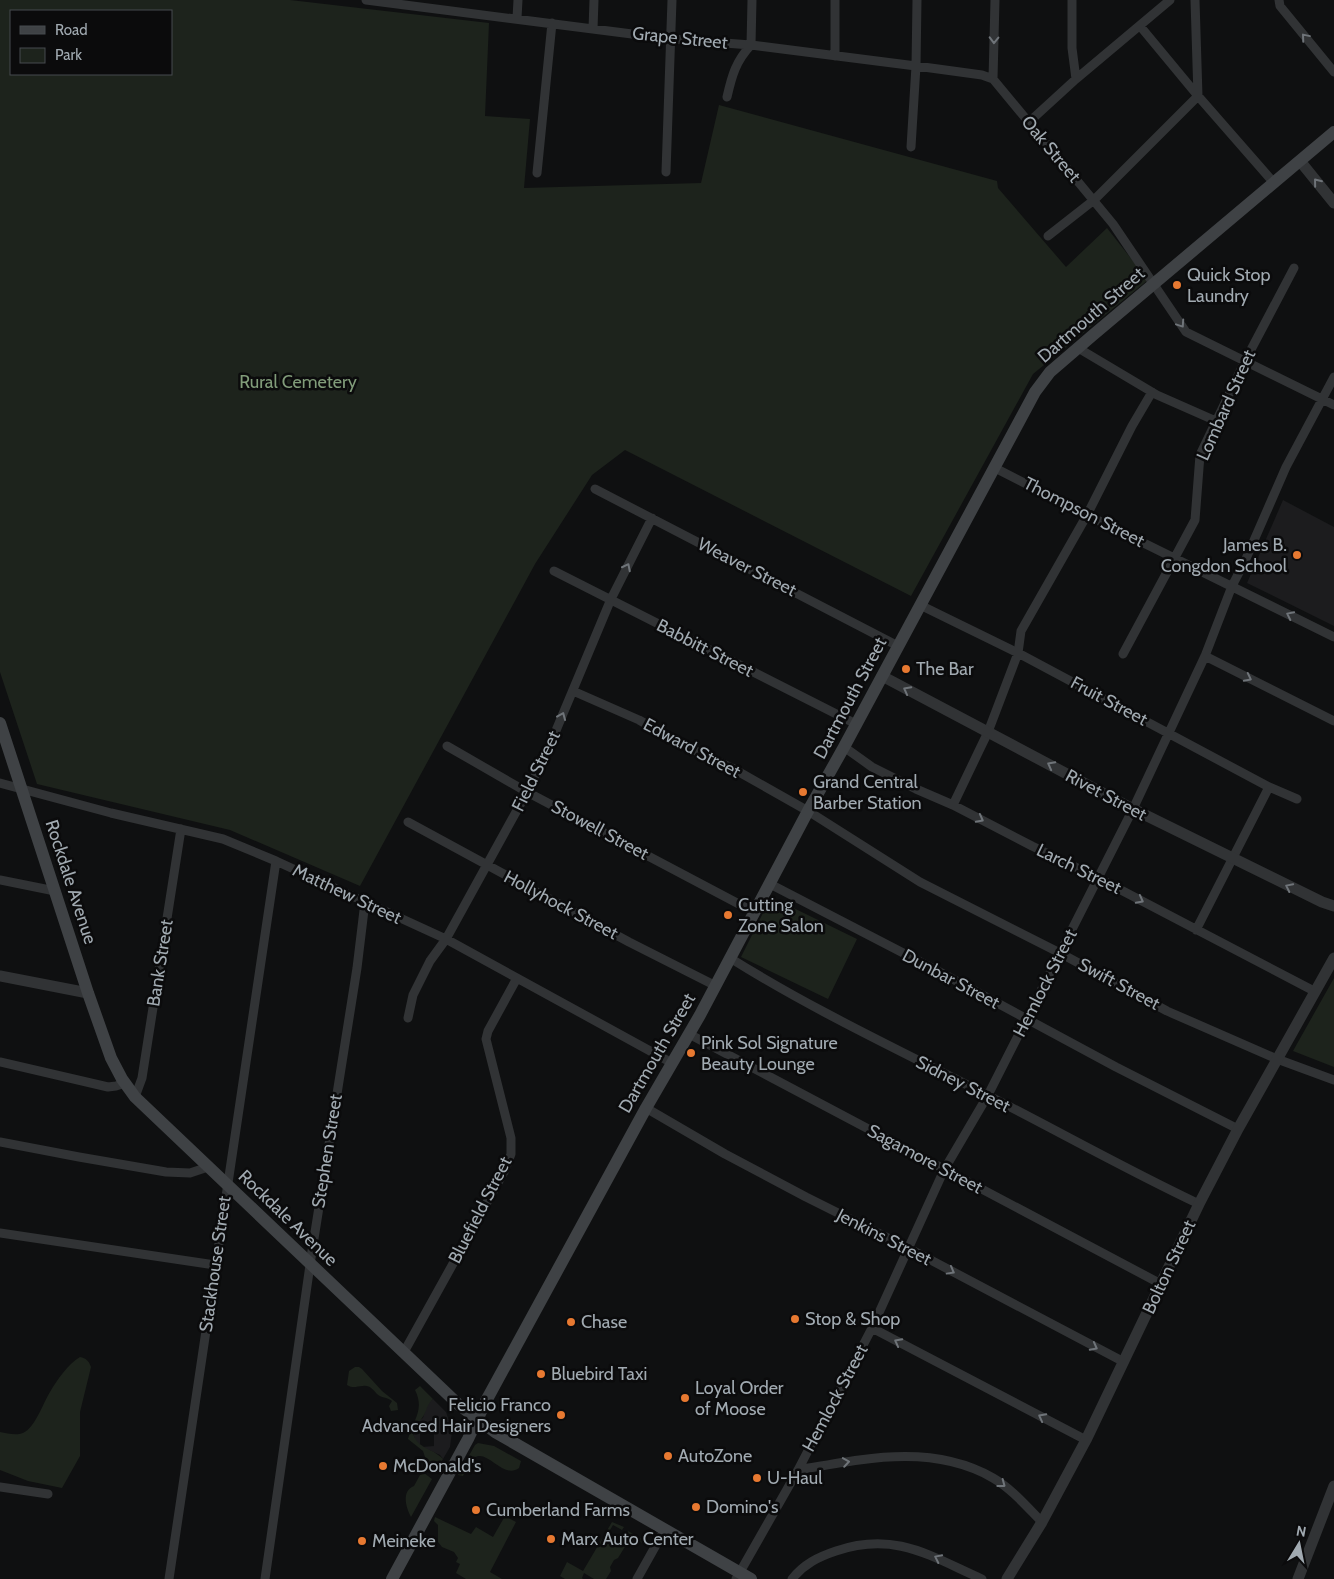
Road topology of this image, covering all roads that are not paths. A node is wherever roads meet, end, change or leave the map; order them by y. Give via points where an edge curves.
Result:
1 (366, 0) edge
2 (518, 0) edge
3 (594, 0) edge
4 (672, 0) edge
5 (752, 0) edge
6 (836, 0) edge
7 (917, 0) edge
8 (995, 0) edge
9 (1072, 0) edge
10 (1170, 0) edge
11 (1195, 0) edge
12 (1279, 0) edge
13 (432, 4) edge
14 (518, 18) junction
15 (552, 23) junction
16 (1140, 26) junction
17 (593, 29) junction
18 (671, 39) junction
19 (752, 45) junction
20 (835, 56) junction
21 (916, 66) junction
22 (1334, 72) edge
23 (993, 79) junction
24 (1076, 79) junction
25 (1198, 96) junction
26 (727, 97) dead end
27 (1029, 122) junction
28 (1334, 132) edge
29 (911, 147) dead end
30 (1300, 161) junction
31 (666, 172) dead end
32 (537, 173) dead end
33 (1274, 183) junction
34 (1094, 200) junction
35 (1334, 203) edge
36 (1048, 236) dead end
37 (1294, 268) dead end
38 (1153, 284) junction
39 (1078, 348) junction
40 (1245, 360) junction
41 (1334, 377) edge
42 (1152, 392) junction
43 (1323, 399) junction
44 (1334, 405) edge
45 (1216, 422) junction
46 (995, 468) junction
47 (595, 489) dead end
48 (1087, 515) junction
49 (652, 518) junction
50 (1174, 557) junction
51 (554, 571) dead end
52 (1232, 586) junction
53 (610, 600) junction
54 (920, 604) junction
55 (1334, 637) edge
56 (898, 646) junction
57 (1018, 653) junction
58 (1123, 654) dead end
59 (1205, 656) junction
60 (882, 676) junction
61 (573, 690) junction
62 (1334, 721) edge
63 (0, 723) edge
64 (856, 724) junction
65 (988, 732) junction
66 (1168, 734) junction
67 (447, 746) dead end
68 (844, 747) junction
69 (0, 783) edge
70 (1269, 787) junction
71 (22, 789) junction
72 (527, 792) junction
73 (1297, 799) dead end
74 (953, 805) junction
75 (1133, 809) junction
76 (808, 811) junction
77 (408, 822) dead end
78 (181, 828) junction
79 (1233, 859) junction
80 (276, 861) junction
81 (486, 865) junction
82 (1098, 878) junction
83 (0, 880) edge
84 (770, 884) junction
85 (55, 891) junction
86 (365, 902) junction
87 (1334, 906) edge
88 (754, 912) junction
89 (1196, 930) junction
90 (446, 939) junction
91 (1060, 952) junction
92 (730, 958) junction
93 (1334, 958) edge
94 (0, 976) edge
95 (516, 978) junction
96 (716, 986) junction
97 (1314, 991) junction
98 (88, 993) junction
99 (408, 1018) dead end
100 (1026, 1019) junction
101 (689, 1034) junction
102 (1277, 1059) junction
103 (0, 1062) edge
104 (672, 1063) junction
105 (1334, 1080) edge
106 (124, 1083) junction
107 (988, 1095) junction
108 (135, 1097) junction
109 (646, 1108) junction
110 (1238, 1129) junction
111 (0, 1142) edge
112 (208, 1167) junction
113 (944, 1170) junction
114 (227, 1185) junction
115 (1199, 1204) junction
116 (0, 1233) edge
117 (908, 1248) junction
118 (310, 1264) junction
119 (215, 1265) junction
120 (1161, 1284) junction
121 (872, 1328) junction
122 (404, 1352) junction
123 (1124, 1362) junction
124 (477, 1420) junction
125 (1086, 1440) junction
126 (798, 1470) junction
127 (1334, 1486) edge
128 (0, 1487) edge
129 (48, 1494) dead end
130 (1042, 1522) junction
131 (665, 1530) junction
132 (742, 1577) edge
133 (169, 1579) edge
134 (265, 1579) edge
135 (392, 1579) edge
136 (637, 1579) edge
137 (792, 1579) edge
138 (982, 1579) edge
139 (1007, 1579) edge
140 (1298, 1579) edge

1 - 13 street, Grape Street
2 - 14 street
3 - 17 street
4 - 18 street
5 - 19 street
6 - 20 street
7 - 21 street
8 -> 23 street
9 - 24 street
10 - 16 street
11 - 25 street
22 -> 12 street via 1280,6
13 - 14 street, Grape Street
14 - 15 street, Grape Street
15 - 17 street, Grape Street
15 - 32 street
16 - 24 street
16 - 25 street
17 - 18 street, Grape Street
18 - 19 street, Grape Street
18 - 31 street
19 - 20 street, Grape Street
19 - 26 street via 734,70
20 - 21 street, Grape Street
21 - 23 street, Grape Street
21 - 29 street
23 - 27 street, Oak Street
24 - 27 street
25 - 33 street
25 - 34 street
27 - 34 street, Oak Street
28 - 30 main road, Dartmouth Street
30 - 33 main road, Dartmouth Street
35 -> 30 street
33 - 38 main road, Dartmouth Street
34 - 36 street
34 - 38 street, Oak Street via 1114,224
37 - 40 street, Lombard Street
38 - 39 main road, Dartmouth Street
38 -> 40 street, Oak Street via 1186,332
39 - 42 street
39 - 46 main road, Dartmouth Street via 1050,372 1036,392
40 - 43 street, Oak Street
40 - 45 street, Lombard Street
41 - 43 street, Hemlock Street
42 - 45 street
42 - 48 street
43 - 44 street, Oak Street
43 - 52 street, Hemlock Street via 1286,467
45 - 50 street, Lombard Street via 1200,455 1195,520
46 - 48 street, Thompson Street
46 - 54 main road, Dartmouth Street
47 - 49 street, Weaver Street
48 - 50 street, Thompson Street
48 - 57 street via 1021,631
53 -> 49 street, Field Street
49 - 56 street, Weaver Street
50 - 52 street, Thompson Street
50 - 58 street, Lombard Street
51 - 53 street, Babbitt Street
55 -> 52 street, Thompson Street
52 - 59 street, Hemlock Street
53 - 61 street, Field Street
53 - 64 street, Babbitt Street
54 - 56 main road, Dartmouth Street
54 - 57 street, Fruit Street
56 - 60 main road, Dartmouth Street
57 - 65 street
57 - 66 street, Fruit Street
59 -> 62 street
59 - 66 street, Hemlock Street
60 - 64 main road, Dartmouth Street
65 -> 60 street, Rivet Street
72 -> 61 street, Field Street
61 - 76 street, Edward Street via 639,720
63 - 71 main road, Rockdale Avenue
64 - 68 main road, Dartmouth Street
65 - 74 street
75 -> 65 street, Rivet Street
66 - 70 street, Fruit Street
66 - 75 street, Hemlock Street
67 - 72 street, Stowell Street
68 - 74 street, Larch Street via 872,767
68 - 76 main road, Dartmouth Street
69 - 71 street, Matthew Street
70 - 73 street, Fruit Street
70 - 79 street
71 - 78 street, Matthew Street
71 - 85 main road, Rockdale Avenue
72 - 81 street, Field Street
72 - 88 street, Stowell Street
74 -> 82 street, Larch Street
75 - 79 street, Rivet Street
75 - 82 street, Hemlock Street
76 - 84 main road, Dartmouth Street
76 - 91 street, Swift Street via 920,882
77 - 81 street, Hollyhock Street
78 - 80 street, Matthew Street via 222,839
78 - 108 street, Bank Street via 142,1078
87 -> 79 street, Rivet Street
79 - 89 street
80 - 86 street, Matthew Street
80 - 114 street, Stackhouse Street
81 - 90 street, Field Street
81 - 96 street, Hollyhock Street
82 -> 89 street, Larch Street
82 - 91 street, Hemlock Street
83 - 85 street
84 - 88 main road, Dartmouth Street
84 - 100 street, Dunbar Street
85 - 98 main road, Rockdale Avenue
86 - 90 street, Matthew Street
86 - 118 street, Stephen Street
88 - 92 main road, Dartmouth Street
89 - 97 street, Larch Street
90 - 95 street, Matthew Street
90 - 99 street, Field Street via 430,961 413,995
91 - 100 street, Hemlock Street
91 - 102 street, Swift Street via 1167,1011
92 - 96 main road, Dartmouth Street
92 - 107 street, Sidney Street via 830,1015
93 - 97 street, Bolton Street
94 - 98 street
95 - 104 street, Matthew Street
95 - 122 street, Bluefield Street via 486,1039 511,1138 511,1154
96 - 101 main road, Dartmouth Street
97 - 102 street, Bolton Street
98 - 106 main road, Rockdale Avenue
100 - 107 street, Hemlock Street
100 - 110 street, Dunbar Street
101 - 104 main road, Dartmouth Street
101 - 113 street, Sagamore Street
102 - 105 street, Swift Street
102 - 110 street, Bolton Street
103 - 106 street via 108,1086
104 - 109 main road, Dartmouth Street
106 - 108 main road, Rockdale Avenue
107 - 113 street, Hemlock Street
107 - 115 street, Sidney Street
108 - 112 main road, Rockdale Avenue
109 - 117 street, Jenkins Street via 725,1154
109 - 124 main road, Dartmouth Street
110 - 115 street, Bolton Street
111 - 112 street via 166,1172 190,1173
112 - 114 main road, Rockdale Avenue
113 - 117 street, Hemlock Street
113 - 120 street, Sagamore Street
114 - 118 main road, Rockdale Avenue
114 - 119 street, Stackhouse Street
115 - 120 street, Bolton Street
116 - 119 street
117 - 121 street, Hemlock Street
117 -> 123 street, Jenkins Street
118 - 122 main road, Rockdale Avenue
118 - 134 street, Stephen Street
119 - 133 street, Stackhouse Street
120 - 123 street, Bolton Street
125 -> 121 street
121 - 126 street, Hemlock Street
122 - 124 main road, Rockdale Avenue
123 - 125 street, Bolton Street
124 - 131 main road, Rockdale Avenue
124 - 135 main road, Dartmouth Street
125 - 130 street, Bolton Street
126 -> 130 street via 892,1455 945,1460 994,1478
126 - 132 street, Hemlock Street
127 - 140 street
128 - 129 street
130 - 139 street, Bolton Street
131 - 132 main road, Rockdale Avenue
131 - 136 street
138 -> 137 street via 911,1548 874,1543 820,1556 800,1569

